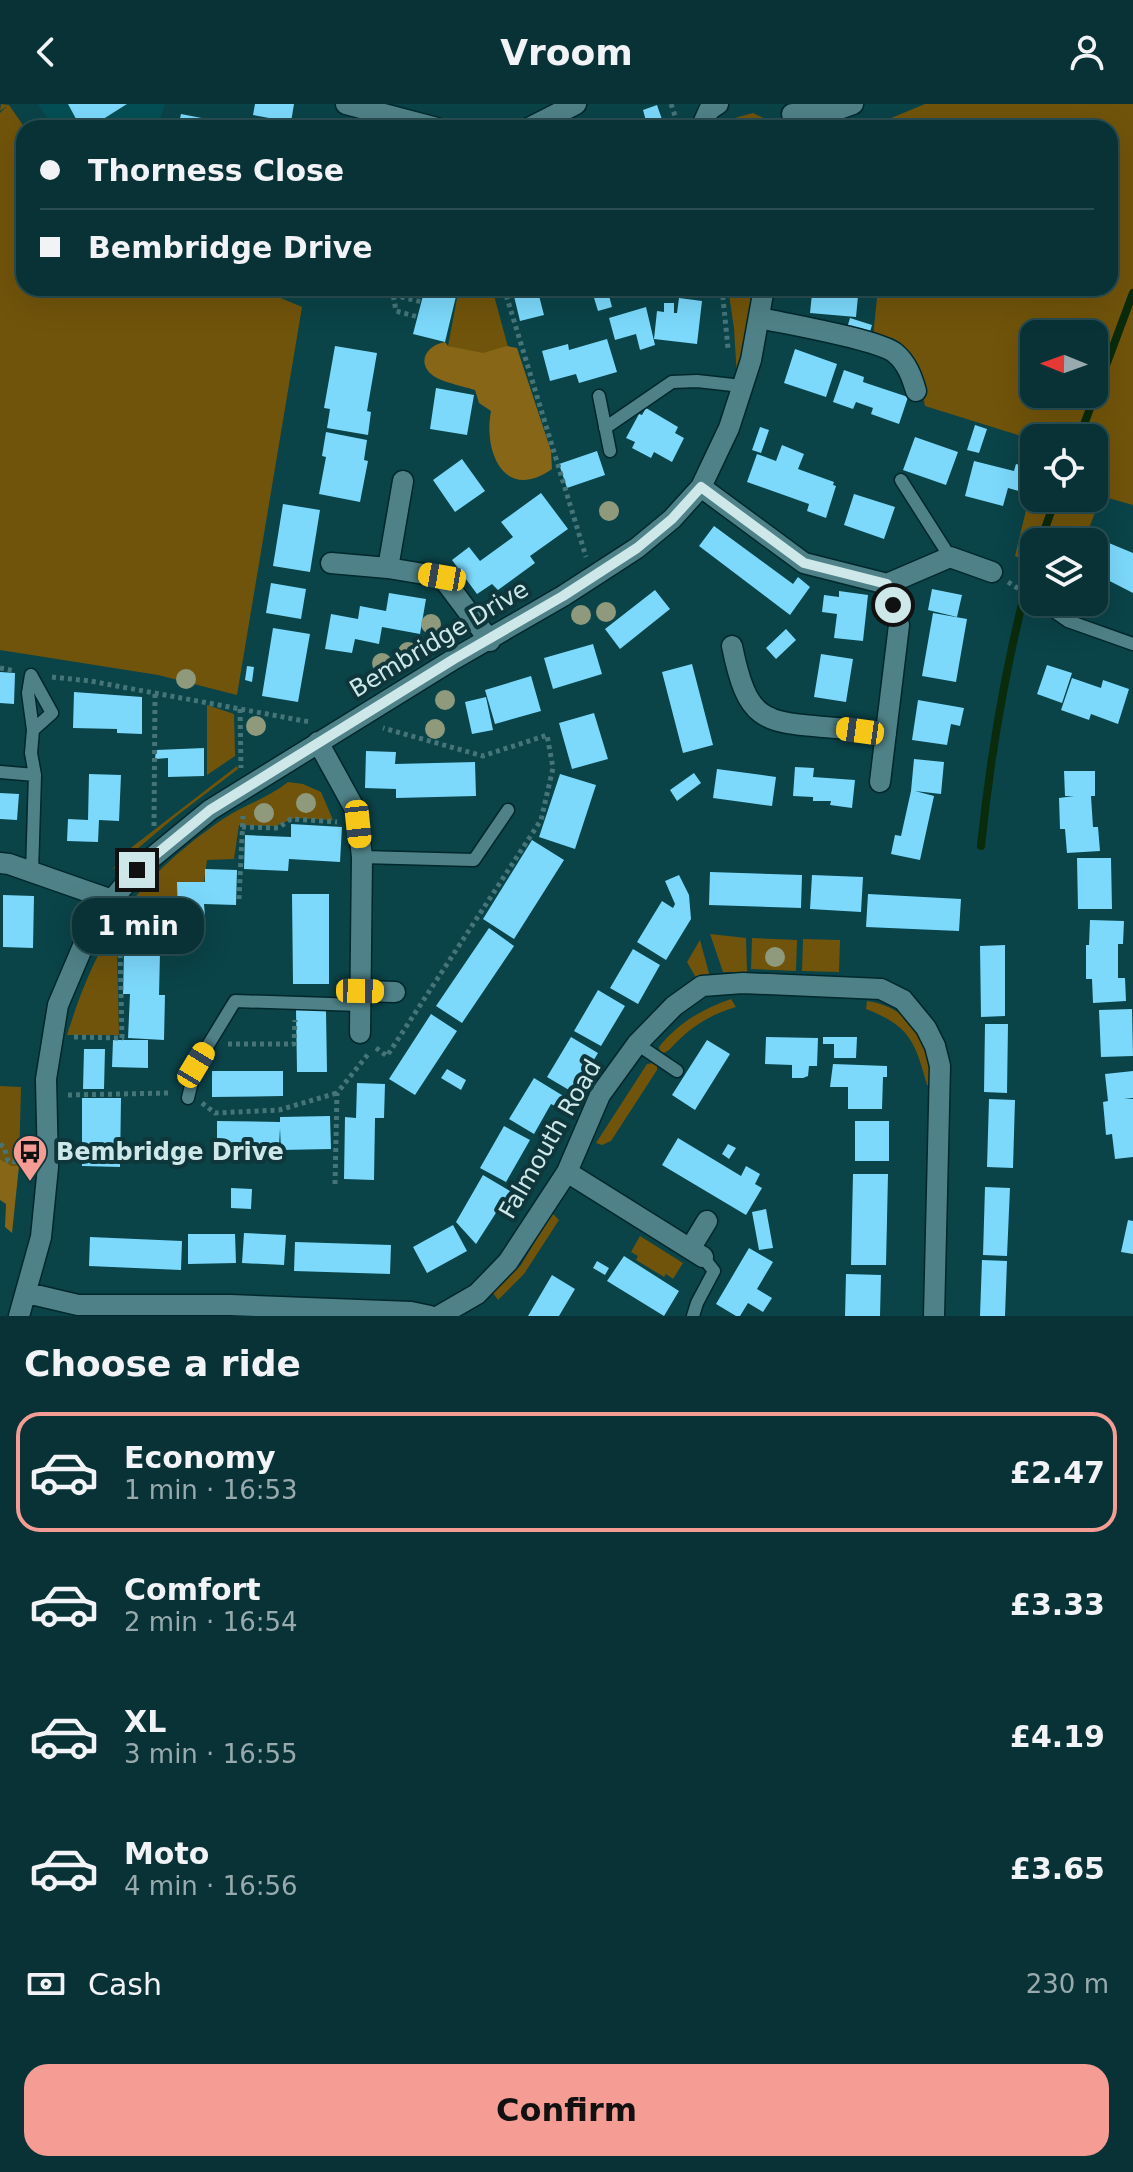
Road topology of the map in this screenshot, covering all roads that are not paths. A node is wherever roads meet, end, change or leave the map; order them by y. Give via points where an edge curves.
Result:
1 (346, 104) edge
2 (576, 104) edge
3 (853, 104) edge
4 (379, 107) edge
5 (790, 115) edge
6 (415, 120) edge
7 (545, 120) edge
8 (814, 120) edge
9 (821, 120) edge
10 (763, 296) edge
11 (760, 318) junction
12 (742, 386) junction
13 (916, 391) dead end
14 (599, 396) dead end
15 (605, 428) junction
16 (610, 451) dead end
17 (901, 480) dead end
18 (403, 481) dead end
19 (701, 487) junction
20 (950, 557) junction
21 (331, 563) dead end
22 (388, 568) junction
23 (992, 572) dead end
24 (887, 584) junction
25 (1061, 616) edge
26 (490, 641) junction
27 (1133, 644) edge
28 (732, 646) dead end
29 (33, 730) junction
30 (886, 734) junction
31 (319, 741) junction
32 (0, 772) edge
33 (35, 775) junction
34 (880, 782) dead end
35 (508, 810) dead end
36 (362, 857) junction
37 (0, 863) edge
38 (32, 872) junction
39 (112, 900) junction
40 (395, 992) dead end
41 (360, 998) junction
42 (360, 1033) dead end
43 (637, 1044) junction
44 (677, 1071) dead end
45 (188, 1098) dead end
46 (567, 1172) junction
47 (707, 1221) dead end
48 (697, 1253) junction
49 (27, 1293) junction
50 (19, 1316) edge
51 (430, 1316) edge
52 (439, 1316) edge
53 (693, 1316) edge
54 (934, 1316) edge

1 - 4 street
2 - 7 street
3 - 9 street
4 - 6 street
5 - 8 street
10 - 11 street, Bembridge Drive
11 - 12 street, Bembridge Drive
11 - 13 street via 892,351 911,374
12 - 15 lane via 672,382
12 - 19 street, Bembridge Drive
14 - 15 lane
15 - 16 lane
17 - 20 lane
18 - 22 street
19 - 24 street via 804,563
19 - 26 street, Bembridge Drive via 637,548
20 - 23 street
20 - 24 street
21 - 22 street
22 - 26 street via 442,577
24 - 30 street via 899,625
25 - 27 lane
26 - 31 street, Bembridge Drive
28 - 30 street via 743,687 768,719
29 - 29 lane via 52,713 31,675 28,693
29 - 33 lane
30 - 34 street
31 - 36 street via 357,813
31 - 39 street, Bembridge Drive via 210,810 137,870
32 - 33 lane
33 - 38 lane
35 - 36 lane via 474,860
36 - 41 street
37 - 38 street
38 - 39 street
39 - 49 street, Bembridge Drive via 81,949 58,1005 46,1079 48,1167 41,1237
40 - 41 street
41 - 42 street
41 - 45 lane via 235,1001 196,1065
43 - 44 lane
43 - 46 street, Falmouth Road via 600,1095
43 - 54 street, Falmouth Road via 702,986 881,989 903,1000 926,1028 940,1066
46 - 48 street
46 - 52 street, Falmouth Road via 508,1262 477,1294
47 - 48 street
48 - 53 lane via 714,1271
49 - 50 street, Bembridge Drive
49 - 51 street via 78,1305 230,1305

